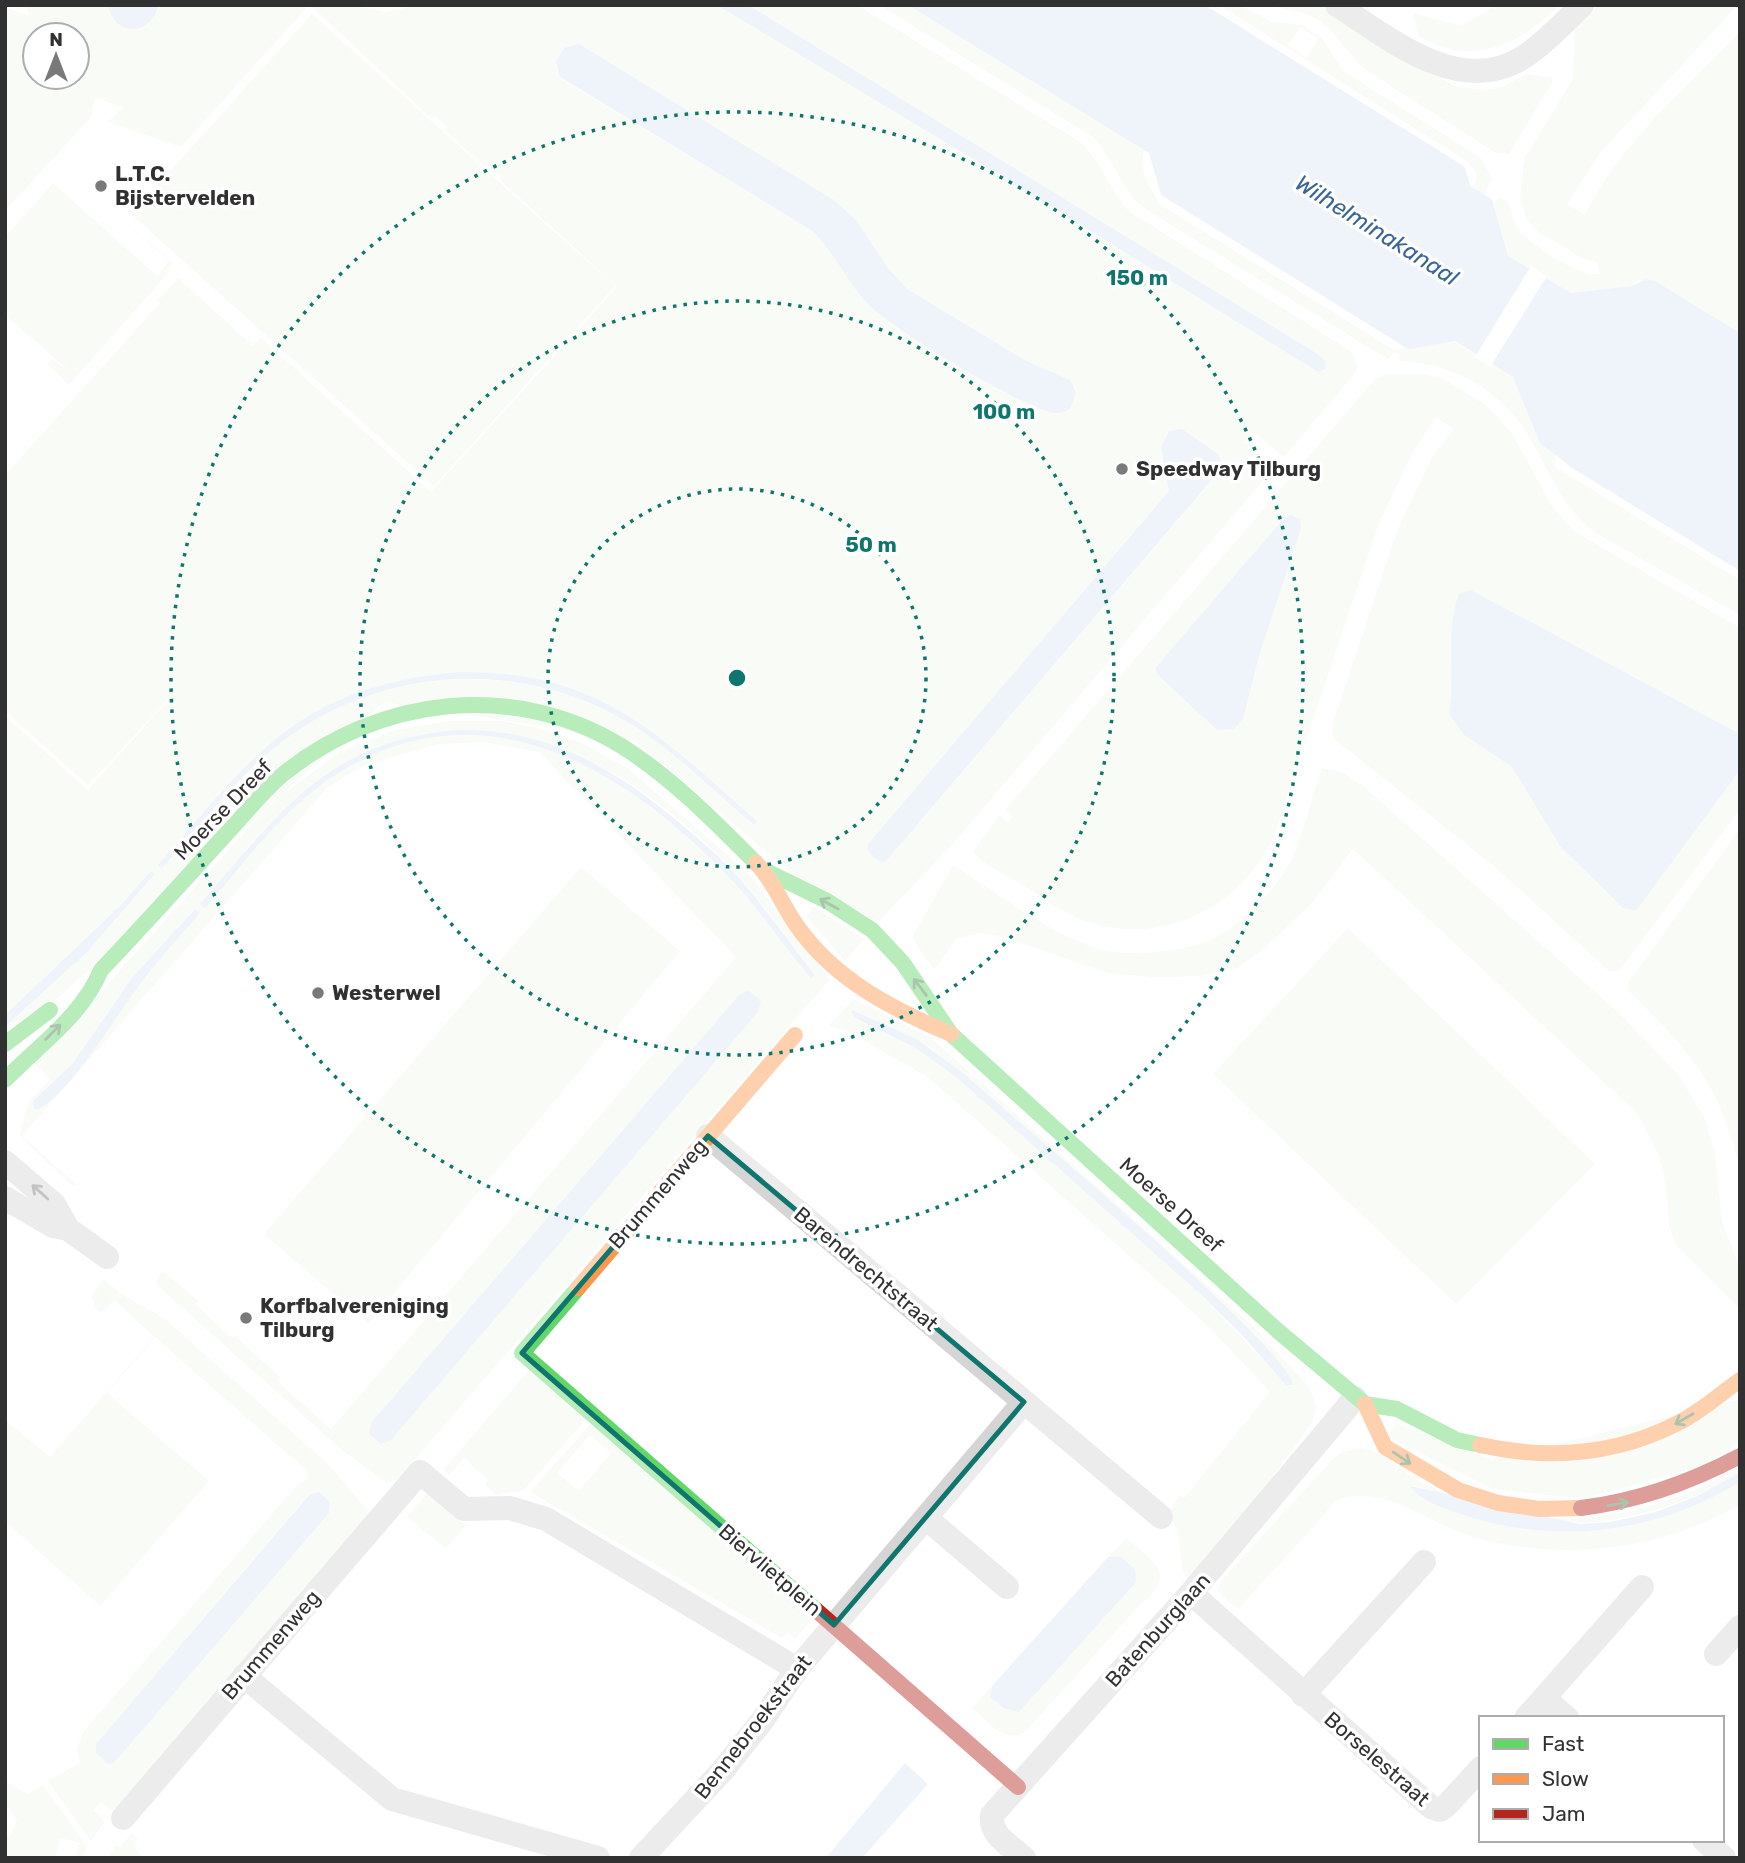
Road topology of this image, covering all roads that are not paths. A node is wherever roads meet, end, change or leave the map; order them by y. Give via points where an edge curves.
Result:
1 (1337, 5) edge
2 (1582, 5) edge
3 (764, 870) junction
4 (101, 970) junction
5 (951, 1034) junction
6 (795, 1035) dead end
7 (5, 1044) edge
8 (5, 1080) edge
9 (708, 1136) junction
10 (5, 1162) edge
11 (5, 1198) edge
12 (68, 1228) junction
13 (107, 1257) dead end
14 (522, 1353) joint
15 (1740, 1380) edge
16 (1360, 1401) junction
17 (1024, 1402) junction
18 (1740, 1456) edge
19 (1161, 1517) dead end
20 (926, 1518) junction
21 (1424, 1563) dead end
22 (1007, 1587) dead end
23 (1642, 1587) dead end
24 (1191, 1593) junction
25 (834, 1625) junction
26 (1740, 1627) edge
27 (1716, 1654) dead end
28 (797, 1669) junction
29 (244, 1676) junction
30 (1303, 1695) junction
31 (1544, 1698) junction
32 (1528, 1716) edge
33 (1565, 1716) edge
34 (1479, 1770) edge
35 (1018, 1787) junction
36 (123, 1818) dead end
37 (1706, 1842) edge
38 (598, 1858) edge
39 (641, 1858) edge
40 (1024, 1858) edge
41 (1724, 1858) edge

1 - 2 street via 1415,54 1450,69 1483,72 1517,61
3 - 4 street, Moerse Dreef via 622,747 538,711 448,702 400,711 358,726 281,776
5 -> 3 street, Moerse Dreef via 886,942 845,913
3 - 5 street, Moerse Dreef via 799,927 840,973 868,995
4 - 7 street, Moerse Dreef
8 -> 4 street, Moerse Dreef via 82,1002
5 - 16 street, Moerse Dreef
6 - 9 street, Brummenweg
9 - 14 street, Brummenweg
9 - 17 street, Barendrechtstraat
12 -> 10 street via 54,1204
11 - 12 street via 53,1226
12 - 13 street
14 - 25 street, Biervlietplein
15 -> 16 street via 1680,1422 1640,1440 1597,1451 1563,1453 1502,1451 1457,1440 1397,1409
16 -> 18 street, Moerse Dreef via 1382,1445 1433,1478 1492,1501 1577,1509 1620,1505 1668,1492
16 - 24 street, Batenburglaan
17 - 19 street, Barendrechtstraat
17 - 20 street
20 - 22 street
20 - 25 street
21 - 30 street
23 - 31 street
24 - 30 street, Borselestraat
24 - 35 street, Batenburglaan
25 - 28 street, Bennebroekstraat
25 - 35 street, Biervlietplein
26 - 27 street
28 - 29 street, Brummenweg via 545,1519 513,1508 464,1509 420,1472
28 - 39 street, Bennebroekstraat via 723,1770
29 - 36 street, Brummenweg
29 - 38 street via 392,1799
30 - 34 street, Borselestraat via 1431,1808 1440,1810 1447,1805
31 - 32 street
31 - 33 street
35 - 40 street, Batenburglaan via 992,1815 991,1824
37 - 41 street

